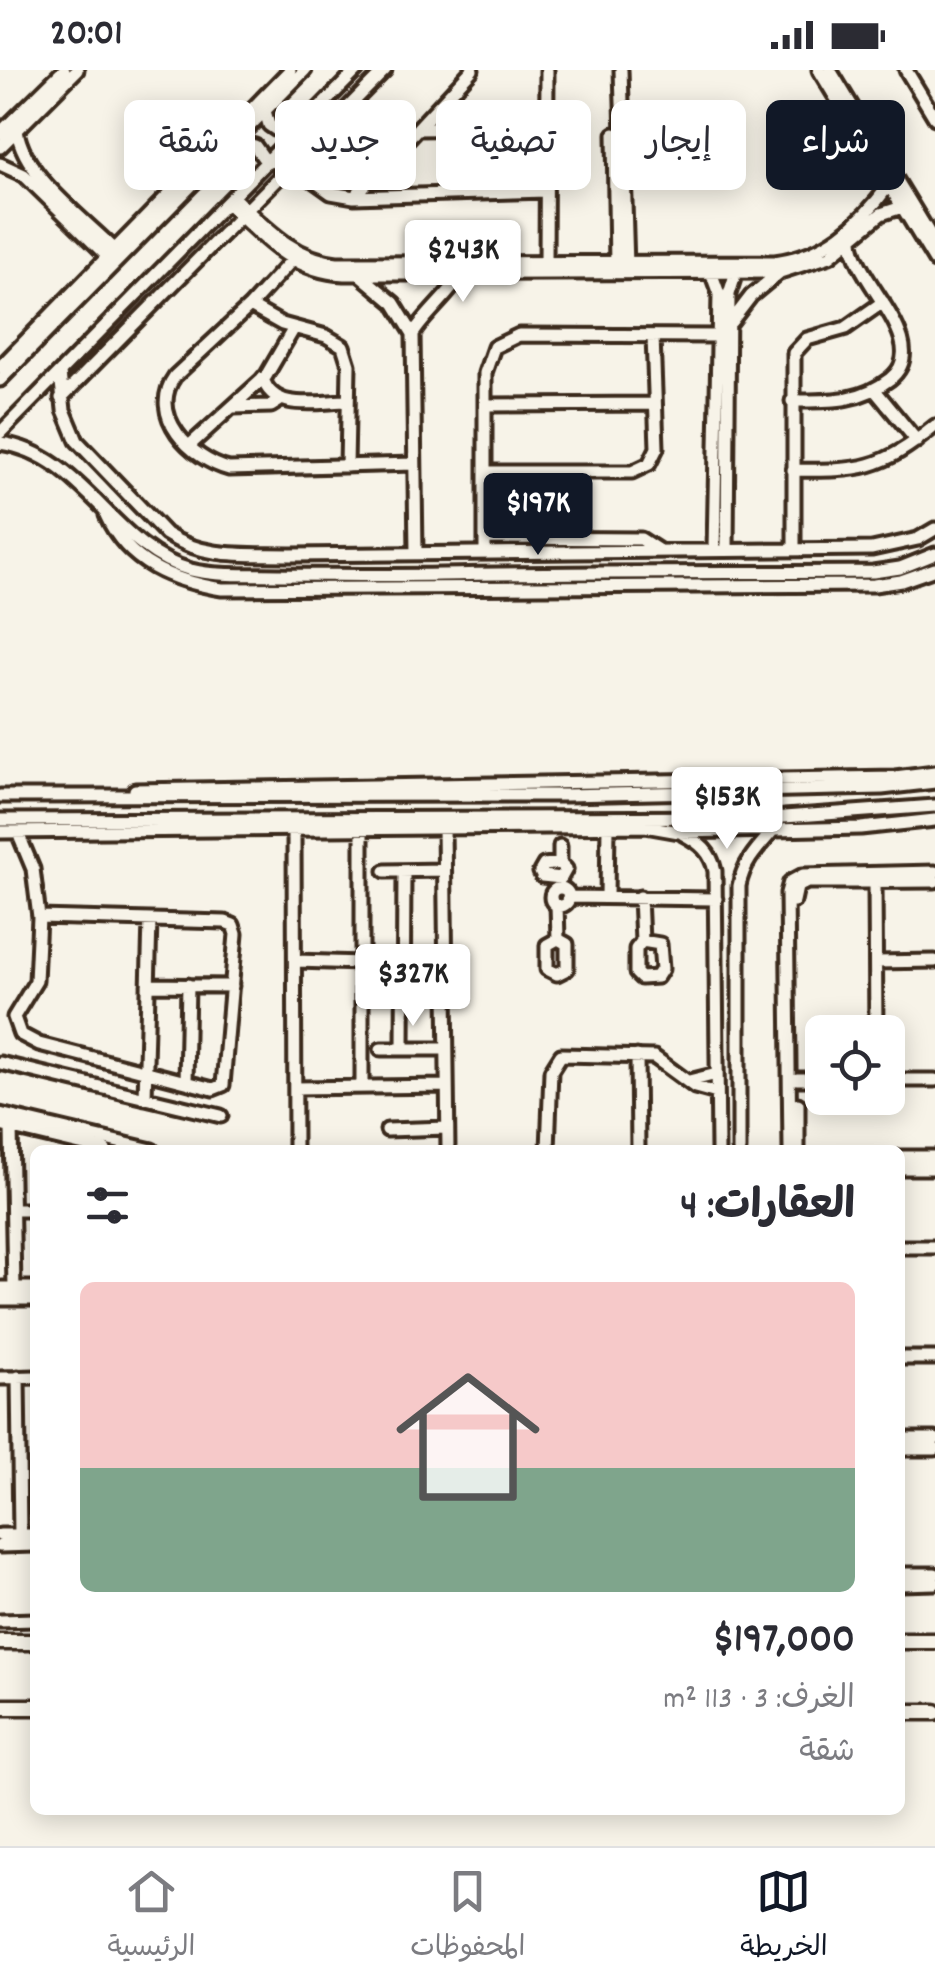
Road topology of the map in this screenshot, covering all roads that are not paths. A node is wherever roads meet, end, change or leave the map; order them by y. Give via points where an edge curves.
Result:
1 (64, 70) edge
2 (77, 70) edge
3 (290, 70) edge
4 (305, 70) edge
5 (385, 70) edge
6 (472, 70) edge
7 (547, 70) edge
8 (618, 70) edge
9 (823, 70) edge
10 (906, 70) edge
11 (356, 71) edge
12 (370, 86) junction
13 (935, 86) edge
14 (921, 94) junction
15 (328, 100) edge
16 (356, 100) edge
17 (546, 100) edge
18 (840, 100) edge
19 (265, 111) junction
20 (935, 118) edge
21 (255, 121) edge
22 (275, 128) edge
23 (418, 129) junction
24 (436, 129) edge
25 (17, 130) junction
26 (0, 133) edge
27 (255, 146) edge
28 (0, 147) edge
29 (275, 156) edge
30 (269, 162) junction
31 (275, 162) edge
32 (0, 164) edge
33 (28, 171) junction
34 (275, 183) edge
35 (187, 190) edge
36 (327, 190) edge
37 (884, 190) edge
38 (892, 190) edge
39 (546, 191) joint
40 (354, 196) junction
41 (231, 201) junction
42 (902, 207) junction
43 (245, 214) junction
44 (918, 225) junction
45 (196, 234) junction
46 (934, 239) edge
47 (852, 240) junction
48 (211, 248) junction
49 (110, 252) junction
50 (834, 252) junction
51 (292, 260) junction
52 (854, 260) junction
53 (935, 261) edge
54 (546, 263) junction
55 (621, 267) junction
56 (358, 269) junction
57 (461, 269) junction
58 (712, 272) junction
59 (736, 272) junction
60 (780, 272) junction
61 (882, 302) junction
62 (250, 306) junction
63 (725, 321) junction
64 (294, 328) junction
65 (413, 334) junction
66 (654, 336) junction
67 (718, 336) junction
68 (0, 367) edge
69 (60, 372) junction
70 (263, 378) junction
71 (0, 380) edge
72 (874, 389) junction
73 (61, 398) junction
74 (792, 400) junction
75 (279, 401) junction
76 (348, 401) junction
77 (656, 404) junction
78 (486, 405) junction
79 (232, 406) junction
80 (935, 426) edge
81 (0, 433) edge
82 (917, 441) junction
83 (0, 442) edge
84 (190, 445) junction
85 (414, 464) junction
86 (348, 466) junction
87 (793, 470) junction
88 (486, 472) junction
89 (107, 476) junction
90 (90, 493) junction
91 (721, 510) junction
92 (935, 529) edge
93 (486, 545) junction
94 (794, 548) junction
95 (521, 550) junction
96 (566, 550) junction
97 (658, 550) junction
98 (720, 550) junction
99 (416, 553) junction
100 (935, 554) edge
101 (935, 569) edge
102 (522, 573) junction
103 (563, 573) junction
104 (635, 580) junction
105 (376, 582) junction
106 (935, 772) edge
107 (935, 782) edge
108 (780, 785) junction
109 (521, 795) junction
110 (566, 795) junction
111 (0, 796) edge
112 (115, 798) junction
113 (935, 806) edge
114 (861, 813) junction
115 (520, 816) junction
116 (566, 816) junction
117 (784, 817) junction
118 (0, 820) edge
119 (935, 820) edge
120 (645, 821) junction
121 (608, 826) junction
122 (362, 828) junction
123 (444, 828) junction
124 (861, 828) junction
125 (294, 829) junction
126 (774, 830) junction
127 (0, 832) edge
128 (679, 832) junction
129 (18, 833) junction
130 (560, 846) dead end
131 (444, 870) junction
132 (386, 871) dead end
133 (404, 871) junction
134 (935, 872) edge
135 (935, 881) edge
136 (875, 882) junction
137 (555, 884) junction
138 (716, 884) junction
139 (739, 886) junction
140 (568, 897) junction
141 (607, 897) junction
142 (640, 898) junction
143 (716, 899) junction
144 (557, 905) junction
145 (40, 917) junction
146 (150, 920) junction
147 (558, 939) dead end
148 (642, 941) dead end
149 (296, 961) junction
150 (935, 961) edge
151 (876, 962) junction
152 (362, 963) junction
153 (148, 985) junction
154 (188, 986) junction
155 (232, 986) junction
156 (876, 1015) edge
157 (380, 1049) dead end
158 (403, 1049) junction
159 (446, 1049) junction
160 (637, 1056) junction
161 (0, 1063) edge
162 (146, 1071) junction
163 (717, 1074) junction
164 (797, 1080) junction
165 (805, 1080) edge
166 (905, 1080) edge
167 (935, 1080) edge
168 (186, 1082) junction
169 (689, 1082) junction
170 (446, 1086) junction
171 (295, 1088) junction
172 (362, 1088) junction
173 (718, 1094) junction
174 (145, 1098) junction
175 (0, 1114) edge
176 (220, 1116) dead end
177 (6, 1126) edge
178 (448, 1128) junction
179 (387, 1130) dead end
180 (68, 1136) junction
181 (92, 1145) edge
182 (122, 1145) edge
183 (295, 1145) edge
184 (448, 1145) edge
185 (548, 1145) edge
186 (638, 1145) edge
187 (718, 1145) edge
188 (739, 1145) edge
189 (790, 1145) edge
190 (798, 1145) edge
191 (935, 1157) edge
192 (905, 1158) edge
193 (905, 1168) edge
194 (935, 1168) edge
195 (13, 1210) junction
196 (30, 1210) edge
197 (905, 1247) edge
198 (935, 1247) edge
199 (0, 1288) edge
200 (14, 1288) junction
201 (30, 1288) edge
202 (0, 1299) edge
203 (30, 1299) edge
204 (905, 1358) edge
205 (935, 1358) edge
206 (18, 1377) junction
207 (30, 1377) edge
208 (0, 1378) edge
209 (905, 1439) edge
210 (935, 1439) edge
211 (905, 1449) edge
212 (935, 1449) edge
213 (20, 1456) junction
214 (30, 1456) edge
215 (0, 1535) edge
216 (20, 1535) junction
217 (30, 1535) edge
218 (30, 1545) edge
219 (0, 1546) edge
220 (905, 1574) edge
221 (935, 1574) edge
222 (905, 1584) edge
223 (935, 1584) edge
224 (30, 1620) edge
225 (0, 1621) edge
226 (905, 1641) edge
227 (935, 1641) edge
228 (0, 1642) edge
229 (30, 1642) edge
230 (0, 1707) edge
231 (30, 1707) edge
232 (905, 1712) edge
233 (935, 1712) edge

1 - 26 street
2 - 25 street
3 - 49 street
4 - 19 street
5 - 12 street
6 - 23 street
7 - 17 street
8 - 55 street
9 - 18 street
9 - 44 street
10 - 14 street
11 - 12 street
11 - 15 street
12 - 16 street
13 - 14 street
14 - 20 street
19 - 21 street
19 - 22 street
23 - 24 street
23 - 40 street
25 - 28 street
25 - 33 street
27 - 30 street
29 - 30 street
30 - 31 street
30 - 41 street
32 - 33 street
33 - 49 street
34 - 43 street
35 - 71 street
36 - 40 street
37 - 55 street via 848,230 803,256
38 - 42 street
39 - 40 street
39 - 54 street
41 - 43 street
41 - 45 street
42 - 44 street
42 - 47 street via 881,214
43 - 48 street
43 - 51 street
43 - 56 street via 299,252
44 - 46 street
44 - 53 street
45 - 48 street
45 - 69 street
47 - 50 street
47 - 52 street
48 - 73 street
49 - 68 street
50 - 52 street
50 - 60 street
51 - 56 street via 326,273
51 - 62 street
52 - 61 street
54 - 55 street
54 - 57 street
55 - 57 street
55 - 58 street
56 - 57 street
56 - 65 street via 394,303
57 - 65 street
58 - 59 street
58 - 63 street
59 - 60 street
59 - 63 street
60 - 63 street
61 - 72 street via 901,334 904,354 897,372
61 - 74 street via 846,328 799,345 792,358
62 - 64 street
62 - 84 street via 167,388 166,415
63 - 67 street
63 - 91 street
64 - 70 street
64 - 76 street via 343,346
65 - 85 street
66 - 67 street
66 - 77 street
66 - 78 street via 510,337 494,347 486,364
67 - 91 street
69 - 73 street
69 - 81 street
70 - 75 street
70 - 79 street
72 - 74 street via 845,400
72 - 82 street
73 - 89 street via 77,441
74 - 87 street
75 - 76 street
75 - 79 street
76 - 86 street
77 - 78 street
77 - 88 street via 655,454 638,471
78 - 88 street
79 - 84 street
80 - 82 street
82 - 87 street via 862,468
83 - 90 street via 48,458
84 - 86 street via 229,469
85 - 86 street
85 - 99 street
87 - 94 street
88 - 93 street
89 - 90 street
89 - 99 street via 154,525 194,550
90 - 105 street via 146,548 189,569
91 - 98 street
92 - 94 street via 895,546
93 - 95 street
93 - 97 street via 641,539
93 - 99 street
94 - 98 street
95 - 96 street
95 - 102 street
96 - 97 street
96 - 103 street via 559,561
97 - 98 street
100 - 104 street via 872,572
101 - 104 street via 874,585
102 - 103 street
102 - 105 street
103 - 104 street
104 - 105 street
106 - 108 street
107 - 108 street
108 - 110 street
108 - 112 street via 134,790
109 - 110 street
109 - 112 street
109 - 115 street via 527,808
110 - 116 street via 559,802
111 - 112 street
113 - 114 street
114 - 117 street
114 - 124 street
115 - 116 street
115 - 118 street
116 - 120 street
117 - 120 street
117 - 126 street
119 - 124 street
120 - 121 street
120 - 128 street
121 - 123 street
121 - 141 street
122 - 123 street
122 - 125 street
122 - 152 street
123 - 131 street
124 - 126 street
125 - 129 street
125 - 149 street
126 - 128 street
126 - 139 street via 742,870
127 - 129 street
128 - 138 street via 712,858
129 - 145 street via 33,869
130 - 137 street via 565,874
131 - 133 street
131 - 159 street
132 - 133 street
133 - 158 street
134 - 189 street via 803,875 790,882
135 - 136 street
136 - 151 street
136 - 164 street via 807,882 795,890
137 - 140 street
137 - 144 street via 551,896
138 - 139 street via 728,878
138 - 143 street
139 - 188 street
140 - 141 street
140 - 144 street
141 - 142 street
142 - 143 street
142 - 148 street
143 - 163 street
144 - 147 street
145 - 146 street
145 - 162 street via 36,982 15,1013 17,1030 39,1044
146 - 153 street
146 - 155 street via 231,923
149 - 152 street
149 - 171 street
150 - 151 street
151 - 156 street
152 - 172 street
153 - 154 street
153 - 162 street
154 - 155 street
154 - 168 street
155 - 168 street via 224,1082 213,1089
157 - 158 street
158 - 159 street
159 - 170 street
160 - 169 street via 660,1060
160 - 185 street via 556,1059
160 - 186 street
161 - 174 street
162 - 168 street
162 - 174 street
163 - 169 street
163 - 173 street
164 - 165 street
164 - 190 street
166 - 167 street
169 - 173 street
170 - 172 street
170 - 178 street
171 - 172 street
171 - 183 street
173 - 187 street
174 - 176 street
175 - 180 street
177 - 180 street
177 - 195 street
178 - 179 street
178 - 184 street
180 - 181 street
180 - 182 street
191 - 192 street
193 - 194 street
195 - 196 street
195 - 200 street
197 - 198 street
199 - 200 street
200 - 201 street
202 - 203 street
204 - 205 street
206 - 207 street
206 - 208 street
206 - 213 street
209 - 210 street
211 - 212 street
213 - 214 street
213 - 216 street
215 - 216 street
216 - 217 street
218 - 219 street
220 - 221 street
222 - 223 street
224 - 225 street
226 - 227 main road
228 - 229 main road
230 - 231 main road
232 - 233 main road

